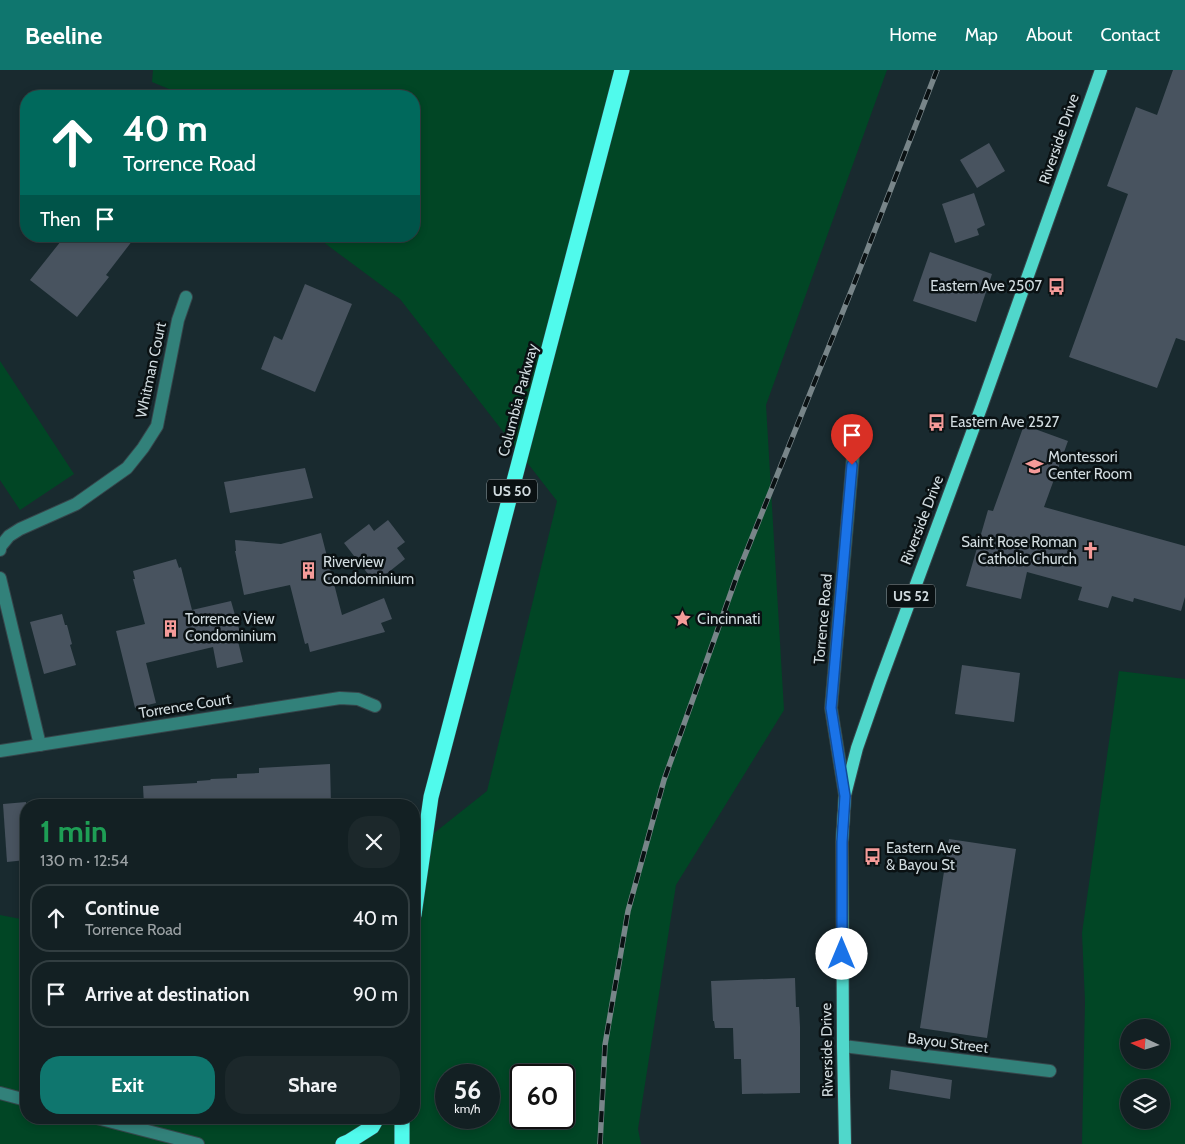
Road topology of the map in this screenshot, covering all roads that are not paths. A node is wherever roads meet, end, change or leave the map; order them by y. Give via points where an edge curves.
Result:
1 (622, 70) edge
2 (1101, 70) edge
3 (186, 297) dead end
4 (854, 445) dead end
5 (0, 550) edge
6 (0, 578) edge
7 (375, 706) dead end
8 (40, 745) junction
9 (0, 751) edge
10 (845, 796) junction
11 (420, 874) edge
12 (842, 1046) junction
13 (1050, 1071) dead end
14 (0, 1093) edge
15 (20, 1098) edge
16 (120, 1124) edge
17 (374, 1124) edge
18 (402, 1124) edge
19 (198, 1144) edge
20 (343, 1144) edge
21 (402, 1144) edge
22 (845, 1144) edge

1 - 11 highway, Columbia Parkway / US 50 via 431,798
2 - 10 main road, Riverside Drive / US 52 via 880,682 857,748
3 - 5 street, Whitman Court via 178,320 157,426 143,448 128,468 76,504 8,536
4 - 10 street, Torrence Road via 831,708
6 - 8 street
7 - 8 street, Torrence Court via 340,698
8 - 9 street, Torrence Court
10 - 12 main road, Riverside Drive / US 52
12 - 13 street, Bayou Street
12 - 22 main road, Riverside Drive / US 52
14 - 15 street
16 - 19 street
17 - 20 highway
18 - 21 highway

